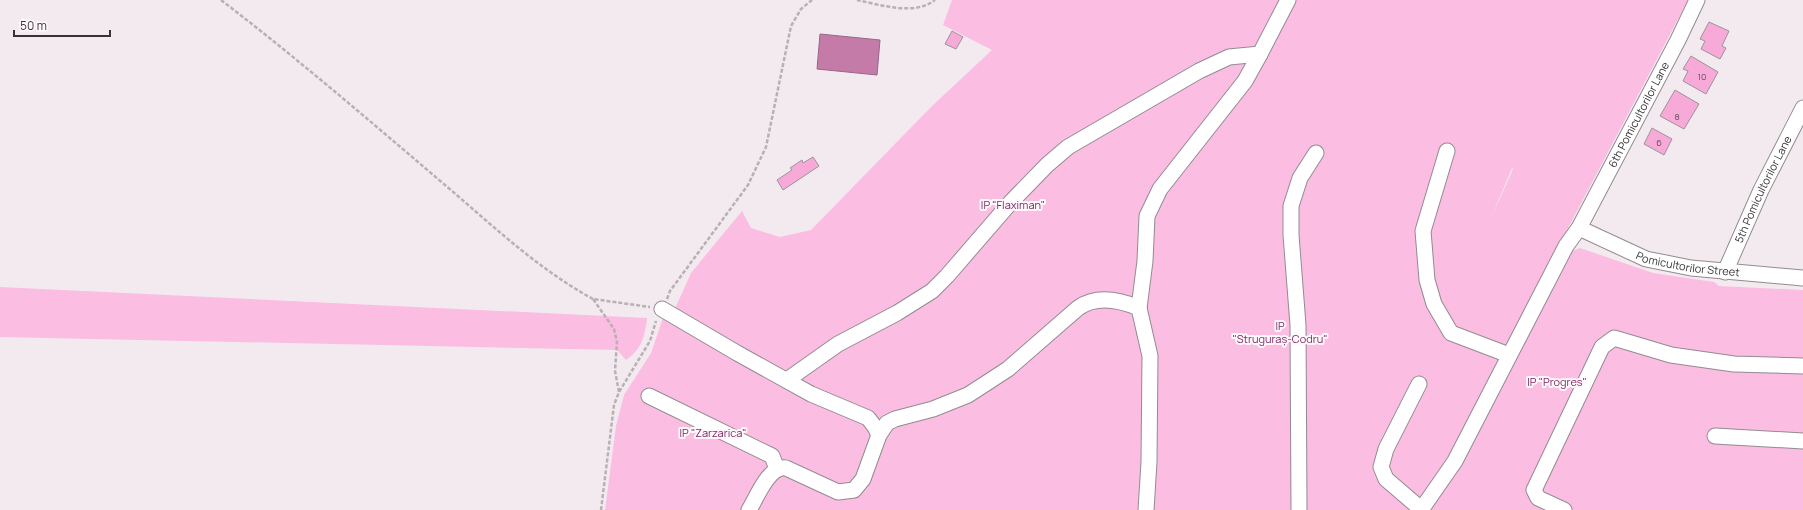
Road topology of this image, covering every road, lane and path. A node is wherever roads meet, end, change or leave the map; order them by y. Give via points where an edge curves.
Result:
1 (221, 0) edge
2 (812, 0) edge
3 (856, 0) edge
4 (935, 0) edge
5 (1288, 0) edge
6 (1697, 0) edge
7 (1260, 54) junction
8 (1803, 108) edge
9 (1447, 151) dead end
10 (1316, 152) dead end
11 (1579, 228) junction
12 (1725, 272) junction
13 (1803, 278) edge
14 (593, 299) junction
15 (1139, 308) junction
16 (662, 309) junction
17 (1509, 355) junction
18 (1803, 366) edge
19 (787, 380) junction
20 (1419, 384) dead end
21 (619, 392) junction
22 (648, 396) dead end
23 (879, 435) junction
24 (1715, 436) dead end
25 (1803, 440) edge
26 (777, 469) junction
27 (601, 510) edge
28 (749, 510) edge
29 (1146, 510) edge
30 (1299, 510) edge
31 (1421, 510) edge
32 (1564, 510) edge

1 - 14 path via 288,51 528,255
2 - 16 path via 801,9 791,26 766,147 748,185 670,291
3 - 4 path via 908,8 928,5
5 - 7 street
6 - 11 street, 6th Pomicultorilor Lane
7 - 15 street via 1245,81 1160,189 1151,205 1145,228 1145,261
7 - 19 street via 1229,57 1199,71 1068,147 1011,202 932,291 898,313 838,344
8 - 12 street, 5th Pomicultorilor Lane via 1761,190
9 - 17 street via 1423,231 1427,280 1434,304 1451,333
10 - 30 street via 1300,178 1291,206 1298,325
11 - 12 street, Pomicultorilor Street via 1646,259
11 - 17 street, 6th Pomicultorilor Lane via 1566,246
12 - 13 street, Pomicultorilor Street
14 - 16 path
14 - 21 path via 614,329 617,342 615,371
15 - 23 street via 1127,303 1095,300 1089,302 1078,308 1008,369 968,395 933,409 890,421
15 - 29 street via 1150,356
16 - 19 street
16 - 21 path via 650,341
17 - 31 street, 6th Pomicultorilor Lane via 1456,461
18 - 32 street via 1734,364 1671,355 1614,338 1602,346 1534,490 1538,498
19 - 23 street via 812,394 868,418
20 - 31 street via 1390,442 1381,467 1386,480
21 - 27 path via 611,422
22 - 26 street via 772,456
23 - 26 street via 863,479 850,492 838,492 786,468
24 - 25 street
26 - 28 street via 772,472

